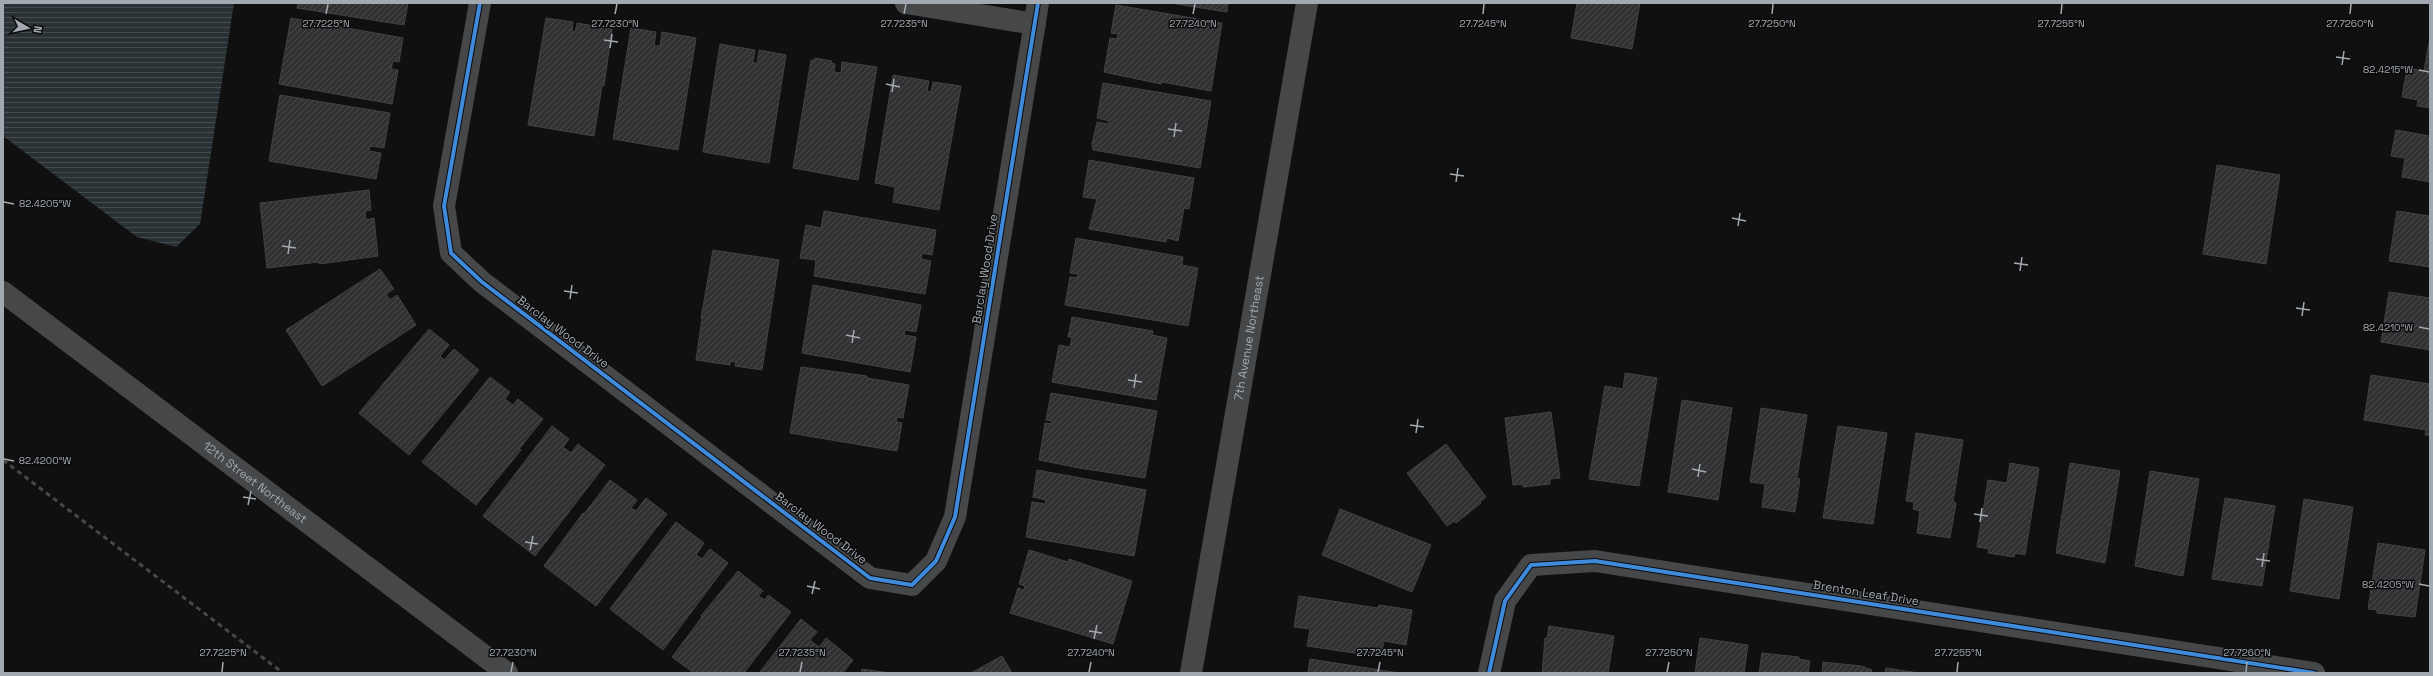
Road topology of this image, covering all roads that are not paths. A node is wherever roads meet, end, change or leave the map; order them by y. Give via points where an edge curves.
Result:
1 (480, 3) edge
2 (906, 3) edge
3 (1307, 3) edge
4 (1036, 13) edge
5 (3, 292) edge
6 (507, 673) edge
7 (1191, 673) edge
8 (1490, 673) edge
9 (2314, 673) edge

1 - 4 street, Barclay Wood Drive via 444,206 451,253 482,282 870,578 912,585 936,561 955,517
2 - 4 street
3 - 7 street, 7th Avenue Northeast
5 - 6 street, 12th Street Northeast
8 - 9 street, Brenton Leaf Drive via 1505,601 1531,565 1595,561

